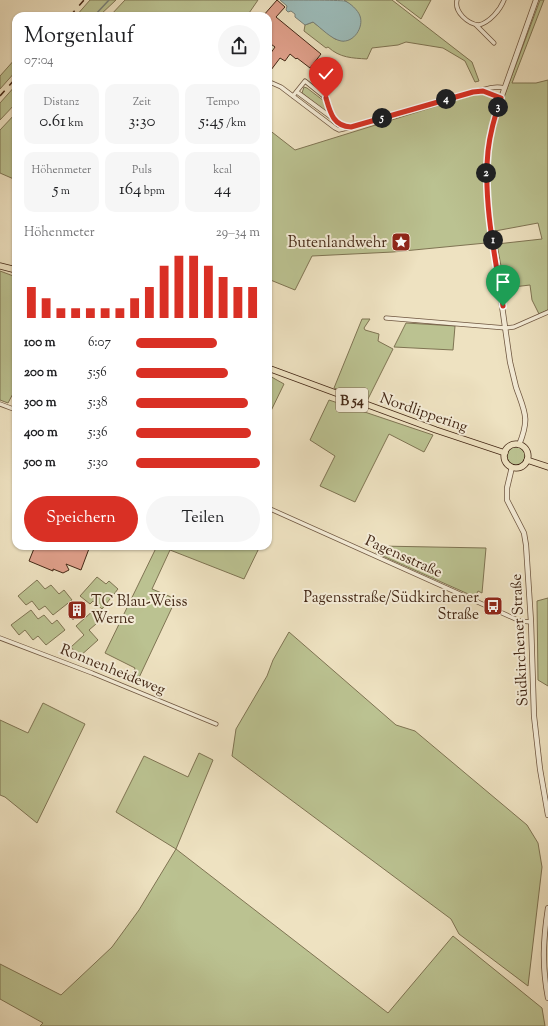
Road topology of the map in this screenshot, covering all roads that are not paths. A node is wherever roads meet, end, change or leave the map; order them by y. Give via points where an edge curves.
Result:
1 (457, 0) edge
2 (504, 0) edge
3 (536, 0) edge
4 (476, 25) junction
5 (494, 43) dead end
6 (272, 84) edge
7 (504, 88) junction
8 (483, 91) junction
9 (297, 92) junction
10 (293, 96) junction
11 (501, 98) junction
12 (333, 119) junction
13 (351, 127) junction
14 (0, 266) edge
15 (12, 269) edge
16 (548, 312) edge
17 (386, 318) dead end
18 (506, 328) junction
19 (272, 369) edge
20 (0, 404) edge
21 (12, 408) edge
22 (519, 445) junction
23 (505, 453) junction
24 (527, 460) junction
25 (512, 467) junction
26 (548, 467) edge
27 (272, 510) edge
28 (531, 622) junction
29 (0, 638) edge
30 (216, 724) dead end
31 (548, 815) edge
32 (548, 908) edge
33 (548, 998) edge

1 - 4 street via 456,7 459,12
2 - 4 street via 490,19
3 - 7 street
4 - 5 street
6 - 10 street via 277,84
7 - 8 street via 493,87
7 - 11 street
8 - 11 street
8 - 13 street
9 - 10 street
9 - 12 street
9 - 12 street via 305,81 326,98
10 - 13 street via 335,128 339,130
11 - 18 street via 488,149 486,182
12 - 13 street via 343,126
14 - 15 main road
16 - 18 street
17 - 18 street
18 - 22 street via 510,362 526,416
19 - 23 main road, Nordlippering / B 54
20 - 21 street
22 - 23 main road via 511,446
22 - 24 main road via 527,452
23 - 25 main road via 506,462
24 - 25 main road via 520,467
24 - 26 main road
25 - 28 street, Südkirchener Straße via 507,500 524,533
27 - 28 street, Pagensstraße via 520,621
28 - 31 street, Südkirchener Straße via 534,716
29 - 30 street, Ronnenheideweg
32 - 33 street via 543,949

